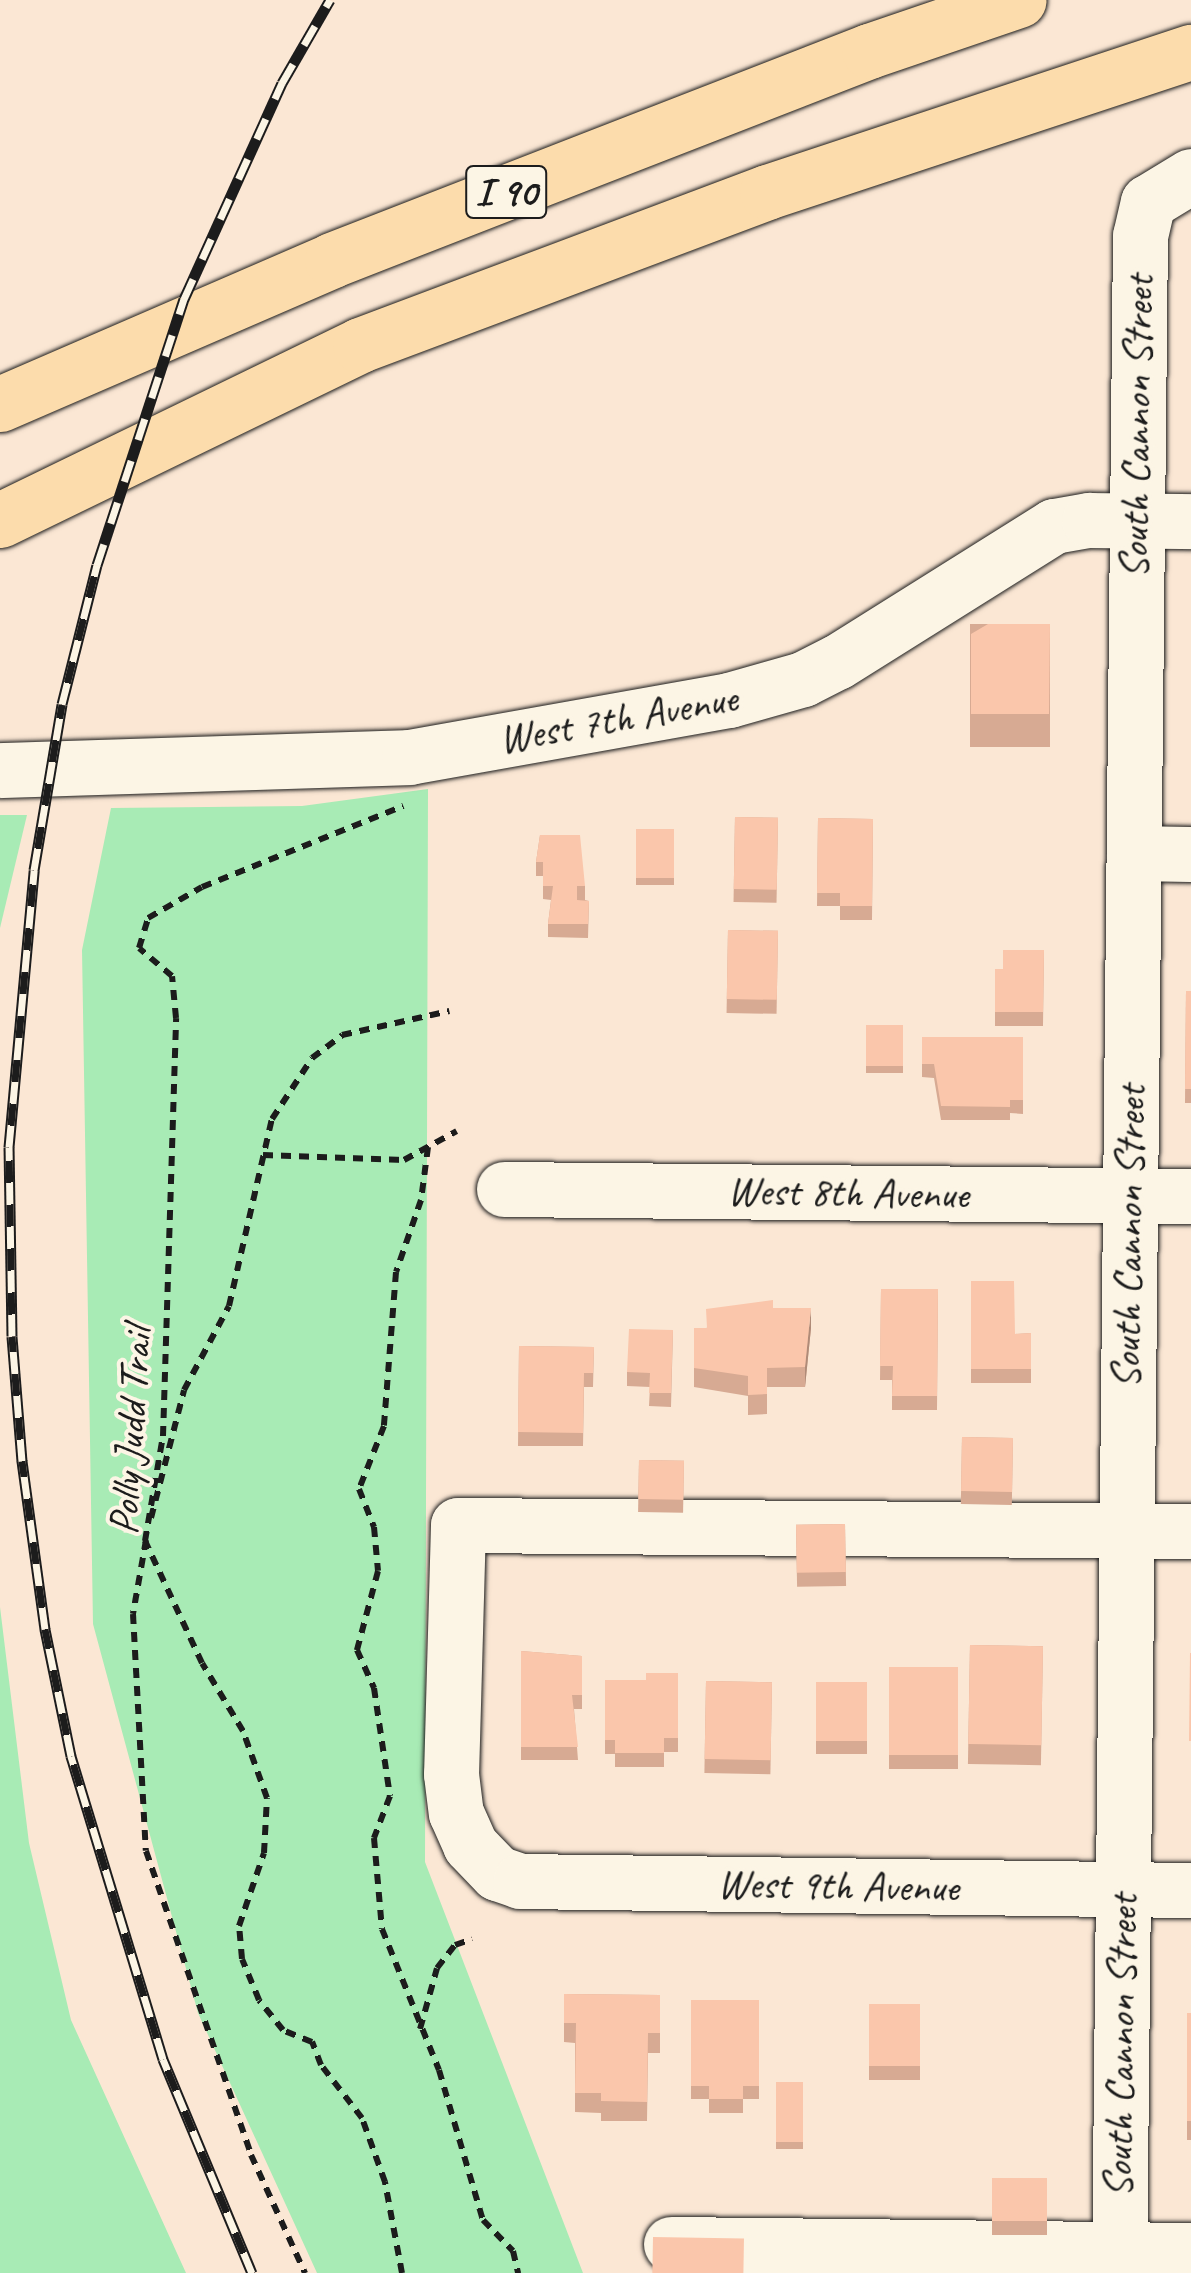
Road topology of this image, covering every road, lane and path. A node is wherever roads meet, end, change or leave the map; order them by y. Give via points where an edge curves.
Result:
1 (1019, 0) edge
2 (1191, 52) edge
3 (1170, 189) edge
4 (0, 404) edge
5 (0, 520) edge
6 (1136, 520) junction
7 (1191, 521) edge
8 (409, 757) junction
9 (0, 770) edge
10 (1134, 854) junction
11 (1191, 854) edge
12 (449, 1011) dead end
13 (457, 1132) dead end
14 (262, 1155) junction
15 (504, 1189) dead end
16 (1129, 1196) junction
17 (1191, 1196) edge
18 (1127, 1530) junction
19 (1191, 1531) edge
20 (145, 1541) junction
21 (1122, 1889) junction
22 (1191, 1890) edge
23 (472, 1939) dead end
24 (420, 2030) dead end
25 (658, 2244) edge
26 (1191, 2250) edge
27 (867, 2260) edge
28 (1119, 2261) edge
29 (305, 2273) edge
30 (402, 2273) edge

1 - 4 highway, I 90 via 869,50 332,260
2 - 5 highway, I 90 via 767,192 360,345
3 - 6 street, South Cannon Street via 1140,236
6 - 7 street, West 7th Avenue
6 - 8 street, West 7th Avenue via 1054,526 849,656 770,690
6 - 10 street, South Cannon Street
8 - 9 street, West 7th Avenue
8 - 20 path, Polly Judd Trail via 406,805 202,888 148,918 140,936 139,948 172,976 176,1018 166,1383
10 - 11 street
10 - 16 street, South Cannon Street
12 - 14 path via 342,1035 312,1058 272,1119
13 - 14 path via 404,1160
14 - 20 path via 229,1306 184,1390
15 - 16 street, West 8th Avenue
16 - 17 street, West 8th Avenue
16 - 18 street, South Cannon Street
18 - 19 street
18 - 21 street, South Cannon Street
18 - 21 street, West 9th Avenue via 458,1525 452,1787 460,1824 488,1867 531,1882
20 - 29 path via 134,1614 146,1850 251,2155
20 - 30 path, Polly Judd Trail via 202,1664 243,1731 266,1798 264,1852 239,1926 242,1958 260,2000 283,2030 312,2042 321,2065 362,2118 385,2182
21 - 22 street, West 9th Avenue
21 - 28 street, South Cannon Street
23 - 24 path via 455,1945 437,1968
25 - 27 street
26 - 28 street
27 - 28 street

